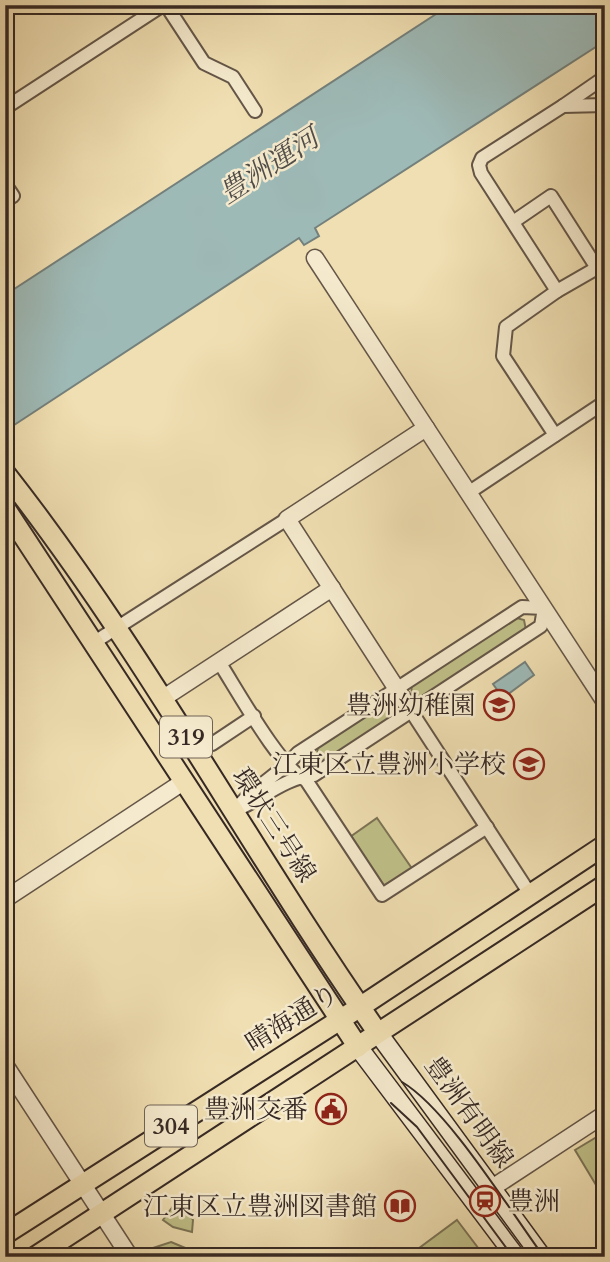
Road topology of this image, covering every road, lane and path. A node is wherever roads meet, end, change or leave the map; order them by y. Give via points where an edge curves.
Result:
1 (165, 5) edge
2 (605, 77) edge
3 (605, 105) edge
4 (563, 106) junction
5 (5, 108) edge
6 (255, 111) dead end
7 (5, 184) edge
8 (5, 201) edge
9 (513, 222) junction
10 (315, 257) dead end
11 (557, 291) junction
12 (605, 402) edge
13 (426, 428) junction
14 (555, 435) junction
15 (5, 473) edge
16 (468, 493) junction
17 (5, 508) edge
18 (287, 519) junction
19 (332, 588) junction
20 (544, 608) junction
21 (115, 629) junction
22 (93, 643) junction
23 (219, 662) junction
24 (397, 688) junction
25 (162, 699) junction
26 (605, 702) edge
27 (411, 711) junction
28 (254, 716) junction
29 (212, 744) dead end
30 (288, 764) junction
31 (297, 776) junction
32 (183, 782) junction
33 (234, 811) junction
34 (211, 825) junction
35 (487, 827) junction
36 (605, 845) edge
37 (605, 886) edge
38 (530, 894) junction
39 (5, 899) edge
40 (360, 1007) junction
41 (338, 1020) junction
42 (379, 1033) junction
43 (358, 1047) junction
44 (5, 1065) edge
45 (605, 1114) edge
46 (82, 1182) junction
47 (492, 1188) junction
48 (102, 1213) junction
49 (5, 1234) edge
50 (35, 1257) edge
51 (130, 1257) edge
52 (516, 1257) edge
53 (542, 1257) edge

1 - 5 street
1 - 6 street via 204,64 233,77
2 - 4 street
3 - 4 street
4 - 9 street via 482,158 481,173
7 - 8 street via 13,196
9 - 11 street
9 - 11 street via 551,196 597,268
10 - 13 street
11 - 14 street via 506,327 503,356
12 - 14 street
13 - 16 street
13 - 18 street
14 - 16 street
15 - 21 main road, 環状三号線 / 319
16 - 20 street
17 - 22 main road, 環状三号線 / 319
18 - 19 street
18 - 21 street
19 - 23 street
19 - 24 street
20 - 24 street via 522,607
20 - 26 street
20 - 27 street via 541,626
21 - 22 street
21 - 25 main road, 環状三号線 / 319
22 - 32 main road, 環状三号線 / 319
23 - 25 street
23 - 28 street
24 - 27 street
24 - 30 street
25 - 33 main road, 環状三号線 / 319
27 - 31 street via 314,775
27 - 35 street
28 - 29 street
28 - 30 street
30 - 31 street
30 - 33 street via 249,791
31 - 33 street
31 - 35 street via 306,780 382,895
32 - 34 main road, 環状三号線 / 319
32 - 39 street
33 - 34 street
33 - 40 main road, 環状三号線 / 319
34 - 41 main road, 環状三号線 / 319
35 - 38 street
36 - 38 main road, 晴海通り / 304
37 - 42 main road, 304
38 - 40 main road, 晴海通り / 304
40 - 41 main road, 晴海通り / 304
40 - 42 main road, 環状三号線 / 319
41 - 43 main road, 環状三号線 / 319
41 - 46 main road, 晴海通り / 304
42 - 43 main road, 304
42 - 47 main road, 豊洲有明線
43 - 48 main road, 304
43 - 52 main road, 豊洲有明線
44 - 46 street
45 - 47 street
46 - 48 street
46 - 49 main road, 晴海通り / 304
47 - 53 main road, 豊洲有明線
48 - 50 main road, 304
48 - 51 street

